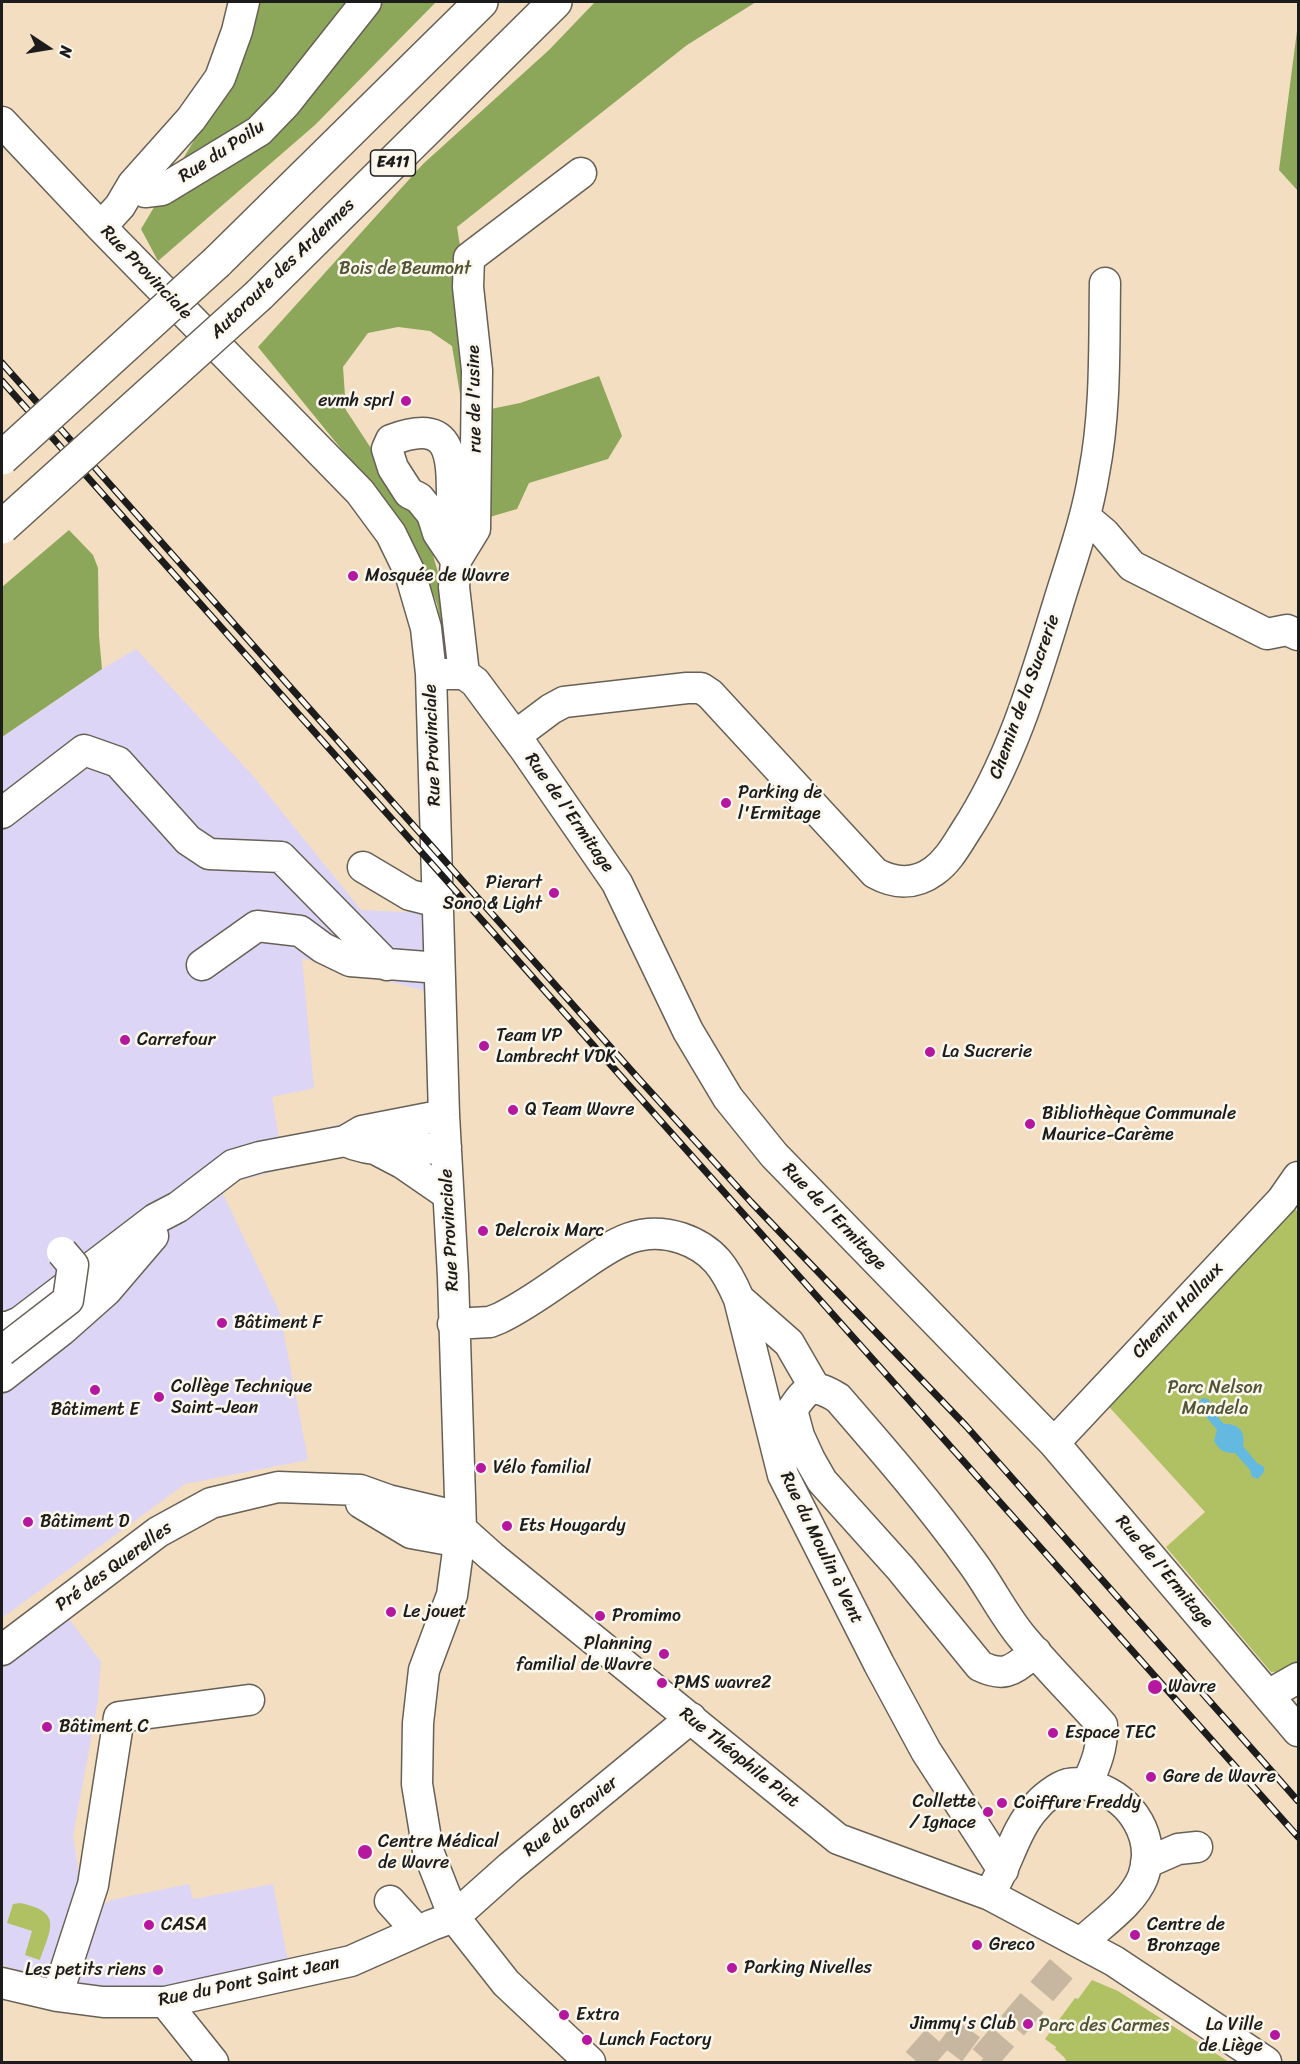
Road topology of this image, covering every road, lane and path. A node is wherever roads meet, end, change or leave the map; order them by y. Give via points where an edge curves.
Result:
1 (244, 2) edge
2 (366, 2) edge
3 (482, 2) edge
4 (555, 2) edge
5 (2, 122) edge
6 (581, 173) dead end
7 (133, 184) junction
8 (101, 227) junction
9 (1106, 282) dead end
10 (2, 458) edge
11 (1085, 517) junction
12 (2, 527) edge
13 (1299, 635) edge
14 (431, 674) junction
15 (464, 674) junction
16 (515, 736) junction
17 (2, 813) edge
18 (363, 867) dead end
19 (438, 902) junction
20 (387, 965) junction
21 (202, 966) dead end
22 (439, 968) junction
23 (444, 1115) junction
24 (345, 1141) junction
25 (446, 1148) junction
26 (374, 1149) junction
27 (1299, 1177) edge
28 (447, 1194) junction
29 (178, 1207) junction
30 (62, 1252) dead end
31 (739, 1299) junction
32 (453, 1324) junction
33 (2, 1327) edge
34 (2, 1351) edge
35 (2, 1377) edge
36 (815, 1388) junction
37 (1054, 1443) junction
38 (460, 1529) junction
39 (2, 1650) edge
40 (1036, 1652) junction
41 (1299, 1678) edge
42 (1268, 1695) junction
43 (249, 1700) dead end
44 (691, 1718) junction
45 (1299, 1731) edge
46 (1087, 1784) junction
47 (1197, 1847) dead end
48 (1146, 1863) junction
49 (996, 1882) junction
50 (390, 1901) dead end
51 (453, 1917) junction
52 (405, 1937) junction
53 (1082, 1943) junction
54 (325, 1948) dead end
55 (2, 1983) edge
56 (57, 1996) junction
57 (165, 2002) junction
58 (213, 2062) edge
59 (590, 2062) edge
60 (1266, 2062) edge

1 - 7 street via 220,78 191,119
2 - 7 street, Rue du Poilu via 259,131 162,190 145,192
3 - 10 highway, E411, bridge via 217,262
4 - 12 highway, Autoroute des Ardennes / E411, bridge via 259,295
5 - 8 street, Rue Provinciale
6 - 15 street, rue de l'usine via 469,258 468,287 477,370 475,529 459,553 454,587
7 - 8 street
8 - 14 street, Rue Provinciale via 360,492 391,534 410,573 426,628
9 - 11 street, Chemin de la Sucrerie via 1100,435
11 - 13 street via 1132,566 1267,634 1287,630
11 - 16 street, Chemin de la Sucrerie via 1046,644 1000,772 950,856 918,880 893,880 871,870 701,688 564,702
14 - 15 street
14 - 19 street, Rue Provinciale
15 - 16 street, Rue de l'Ermitage via 475,682
16 - 37 street, Rue de l'Ermitage via 617,883 688,1031 728,1098 774,1155
17 - 20 street via 84,750 118,762 188,840 209,854 281,857
18 - 19 street via 410,895
19 - 22 street, Rue Provinciale
20 - 21 street via 350,961 300,931 257,926
20 - 22 street
22 - 23 street, Rue Provinciale
23 - 24 street via 362,1131
23 - 25 street, Rue Provinciale
24 - 26 street
24 - 29 street via 233,1165
25 - 26 street
25 - 28 street, Rue Provinciale
26 - 28 street
27 - 37 street, Chemin Hallaux via 1282,1200
28 - 32 street, Rue Provinciale
29 - 33 street via 154,1219 20,1322
29 - 35 street via 106,1290
30 - 34 street, bridge via 73,1264 68,1300
31 - 32 street via 728,1274 704,1249 676,1236 652,1234 612,1245 500,1318
31 - 36 street via 789,1343
31 - 49 street, Rue du Moulin à Vent via 783,1475
32 - 38 street, Rue Provinciale
36 - 40 street via 838,1398 902,1472
36 - 40 street via 803,1392 792,1410 806,1452 822,1481 980,1666 995,1673 1012,1670
37 - 42 street, Rue de l'Ermitage
38 - 39 street, Pré des Querelles via 443,1513 360,1490 278,1487 211,1503 158,1532
38 - 44 street, Rue Théophile Piat
38 - 51 street, Rue Provinciale via 452,1595 423,1670 417,1763 428,1851
40 - 46 street via 1102,1725 1102,1743
41 - 42 street
42 - 45 street, Rue de l'Ermitage
43 - 56 street via 119,1717 93,1885
44 - 49 street, Rue Théophile Piat via 838,1839
44 - 51 street, Rue du Gravier
46 - 48 street via 1110,1792 1129,1806 1145,1839
46 - 49 street via 1068,1784 1035,1807 1020,1828
47 - 48 street via 1178,1849
48 - 53 street via 1130,1898
49 - 53 street via 1051,1916
50 - 52 street
51 - 52 street, Rue du Pont Saint Jean
51 - 59 street, Rue Provinciale via 506,1983
52 - 54 street via 379,1931
52 - 57 street, Rue du Pont Saint Jean via 351,1961
53 - 60 street
55 - 56 street, Rue du Pont Saint Jean
56 - 57 street, Rue du Pont Saint Jean via 103,2002
57 - 58 street

